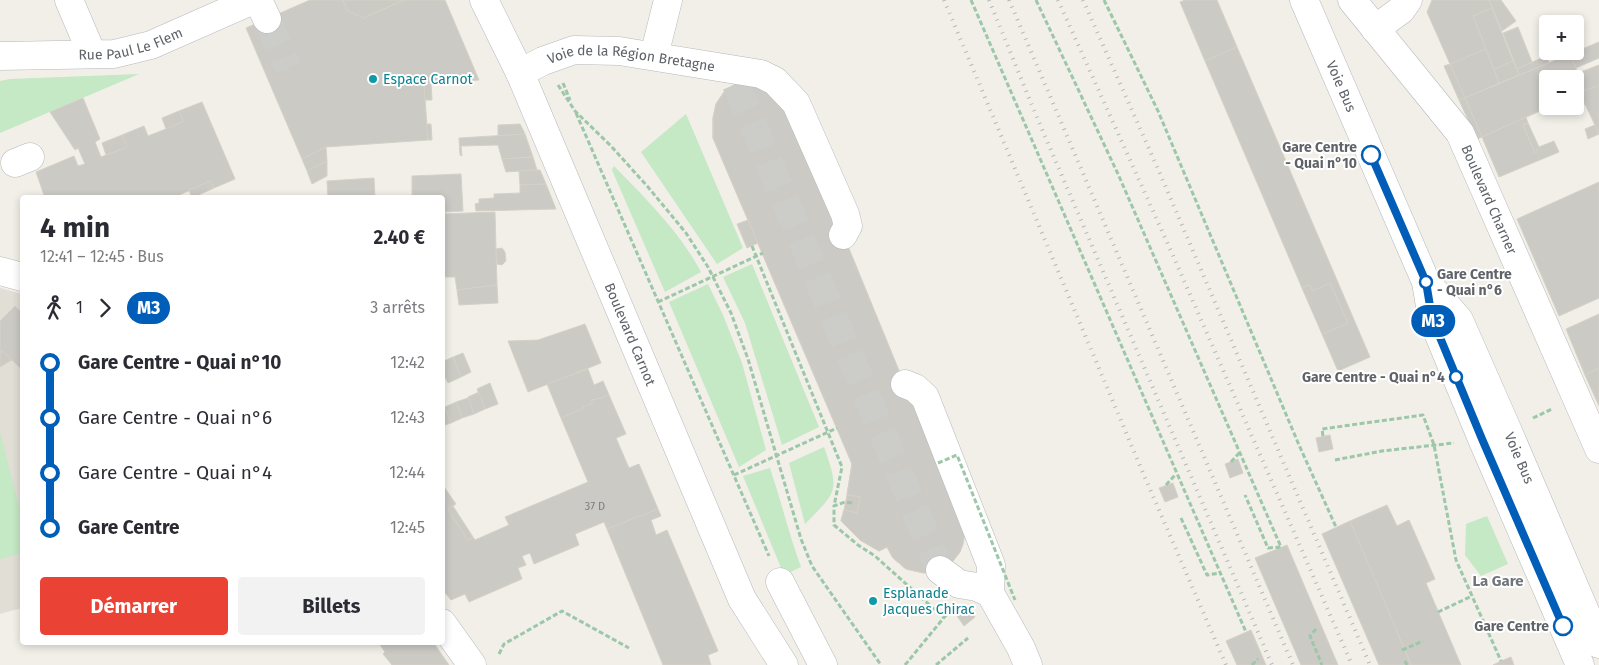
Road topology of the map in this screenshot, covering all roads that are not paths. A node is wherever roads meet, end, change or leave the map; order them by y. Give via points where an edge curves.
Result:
1 (69, 0) edge
2 (484, 0) edge
3 (668, 0) edge
4 (1304, 0) edge
5 (1352, 0) edge
6 (1408, 0) edge
7 (260, 6) edge
8 (1375, 29) junction
9 (92, 54) junction
10 (0, 56) edge
11 (654, 56) junction
12 (539, 64) junction
13 (843, 235) dead end
14 (0, 270) edge
15 (20, 275) edge
16 (1426, 282) junction
17 (905, 384) dead end
18 (1599, 449) edge
19 (940, 570) tunnel mouth
20 (780, 582) road end
21 (990, 593) junction
22 (445, 627) edge
23 (1599, 644) edge
24 (484, 662) edge
25 (784, 665) edge
26 (823, 665) edge
27 (1028, 665) edge
28 (1580, 665) edge

1 - 9 street
2 - 12 street, Boulevard Carnot
3 - 11 street
4 - 16 street, Voie Bus
5 - 8 street, Boulevard Charner
6 - 8 street via 1401,10
7 - 9 street, Rue Paul Le Flem via 151,45 114,54
8 - 18 street, Boulevard Charner via 1460,133
9 - 10 street, Rue Paul Le Flem
11 - 12 street, Voie de la Région Bretagne via 574,50
11 - 13 street, Voie de la Région Bretagne via 733,76 761,74 776,81 796,103 845,214 848,226
12 - 25 street, Boulevard Carnot via 622,318 742,599
14 - 15 street
16 - 23 street, Voie Bus via 1459,320
16 - 28 street, Voie Bus via 1432,318
17 - 21 street via 915,388 924,398 991,565
19 - 21 street via 959,584
20 - 26 street
21 - 27 street
22 - 24 street

